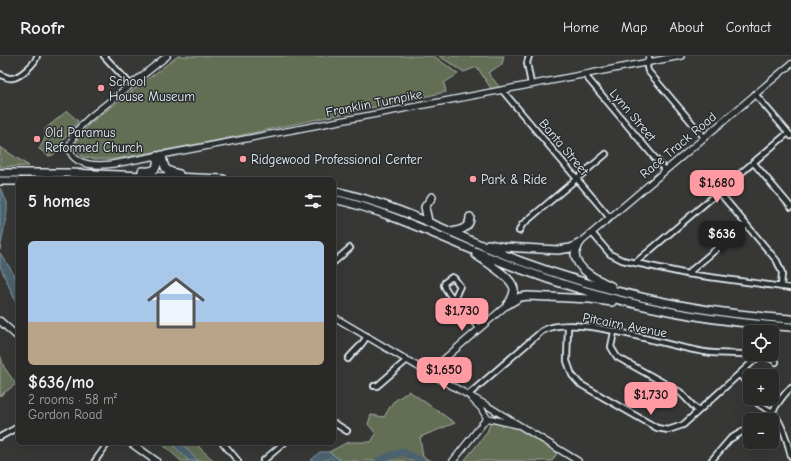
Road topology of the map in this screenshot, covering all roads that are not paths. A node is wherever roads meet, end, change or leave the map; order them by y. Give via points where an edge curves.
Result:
1 (37, 56) edge
2 (104, 56) edge
3 (167, 56) edge
4 (529, 56) edge
5 (649, 56) edge
6 (681, 56) edge
7 (662, 58) edge
8 (648, 62) junction
9 (791, 64) edge
10 (0, 74) edge
11 (584, 74) junction
12 (532, 84) junction
13 (131, 85) junction
14 (502, 90) junction
15 (755, 94) junction
16 (790, 134) edge
17 (704, 137) junction
18 (606, 154) dead end
19 (159, 155) junction
20 (753, 162) junction
21 (665, 170) junction
22 (1, 173) edge
23 (102, 174) junction
24 (172, 177) edge
25 (192, 177) edge
26 (577, 179) junction
27 (2, 181) edge
28 (16, 181) edge
29 (336, 192) edge
30 (719, 192) junction
31 (432, 197) dead end
32 (336, 200) edge
33 (791, 207) edge
34 (470, 217) dead end
35 (610, 218) junction
36 (428, 221) junction
37 (746, 224) junction
38 (519, 231) dead end
39 (452, 232) junction
40 (592, 233) junction
41 (464, 238) junction
42 (580, 243) junction
43 (461, 245) junction
44 (350, 248) dead end
45 (336, 260) edge
46 (635, 263) junction
47 (687, 274) junction
48 (782, 287) junction
49 (791, 288) edge
50 (638, 296) junction
51 (454, 299) dead end
52 (507, 305) junction
53 (675, 313) junction
54 (336, 318) edge
55 (791, 319) edge
56 (0, 321) edge
57 (568, 326) junction
58 (479, 328) junction
59 (791, 328) edge
60 (614, 332) junction
61 (16, 335) edge
62 (367, 336) junction
63 (743, 355) edge
64 (348, 359) dead end
65 (407, 360) junction
66 (753, 361) edge
67 (429, 372) junction
68 (739, 374) junction
69 (743, 378) edge
70 (374, 386) dead end
71 (791, 388) edge
72 (468, 395) junction
73 (760, 405) edge
74 (698, 411) junction
75 (772, 412) junction
76 (487, 418) junction
77 (336, 424) edge
78 (520, 426) junction
79 (16, 428) edge
80 (348, 431) dead end
81 (743, 431) edge
82 (0, 436) edge
83 (107, 445) edge
84 (134, 445) edge
85 (225, 445) edge
86 (282, 445) edge
87 (791, 456) edge
88 (95, 461) edge
89 (156, 461) edge
90 (238, 461) edge
91 (263, 461) edge
92 (453, 461) edge
93 (578, 461) edge
94 (711, 461) edge

1 - 10 street via 34,63 13,78 6,78
2 - 13 street
3 - 13 street
4 - 12 street via 527,63
5 - 8 street
6 - 7 street, Franklin Turnpike
7 - 8 street, Franklin Turnpike
8 - 11 street, Franklin Turnpike
8 - 17 street via 648,71
9 - 15 street, Race Track Road
11 - 12 street, Franklin Turnpike
11 - 21 street, Lynn Street
12 - 14 street, Franklin Turnpike
13 - 19 street, Franklin Turnpike via 74,133 71,141 73,154 81,162 99,165
14 - 19 street, Franklin Turnpike
14 - 26 street, Banta Street
15 - 16 street
15 - 17 street, Race Track Road
16 - 20 street
17 - 21 street, Race Track Road
18 - 26 street
19 - 23 highway via 157,166 152,171
19 - 25 highway via 168,171
20 - 30 street
20 - 33 street
21 - 35 street, Race Track Road
22 - 23 highway
23 - 24 highway
26 - 35 street, Banta Street
26 - 38 street via 522,225
27 - 28 highway
29 - 36 highway via 383,204
30 - 37 street
30 - 46 street
31 - 36 highway via 425,207
32 - 43 highway via 393,216
34 - 39 highway via 466,227
35 - 40 street, Race Track Road
36 - 39 highway
37 - 47 street
37 - 48 street via 779,265
39 - 41 highway
40 - 42 street, Race Track Road
40 - 46 street via 612,256
41 - 42 highway via 499,246 561,250
41 - 50 highway via 546,270
42 - 50 highway via 576,251 578,263 600,281
43 - 52 highway via 493,266 511,283 514,289
43 - 53 highway via 563,284
44 - 45 street
46 - 47 street
47 - 48 street
48 - 49 street
50 - 55 highway via 717,311
51 - 58 street
52 - 53 highway via 523,297 545,297 598,300 642,310
52 - 58 street
53 - 59 highway
54 - 62 street
56 - 61 main road
57 - 60 street, Pitcairn Avenue via 599,328
57 - 72 street, Pitcairn Avenue via 550,327 542,331
57 - 74 street via 568,366 572,375 583,386 662,429 678,428
58 - 67 street
60 - 63 street, Pitcairn Avenue via 706,352
60 - 74 street via 611,347 617,357 674,388
62 - 64 street
62 - 65 street
65 - 67 street
65 - 70 street
66 - 68 street
67 - 72 street
68 - 69 street
68 - 74 street
71 - 75 street via 782,395
72 - 76 street
72 - 78 street
73 - 75 street
75 - 87 street via 782,429
76 - 78 street
76 - 92 street
77 - 80 street
78 - 93 street
79 - 82 street
81 - 94 street via 730,439
83 - 88 street
84 - 89 main road
85 - 90 street
86 - 91 street

